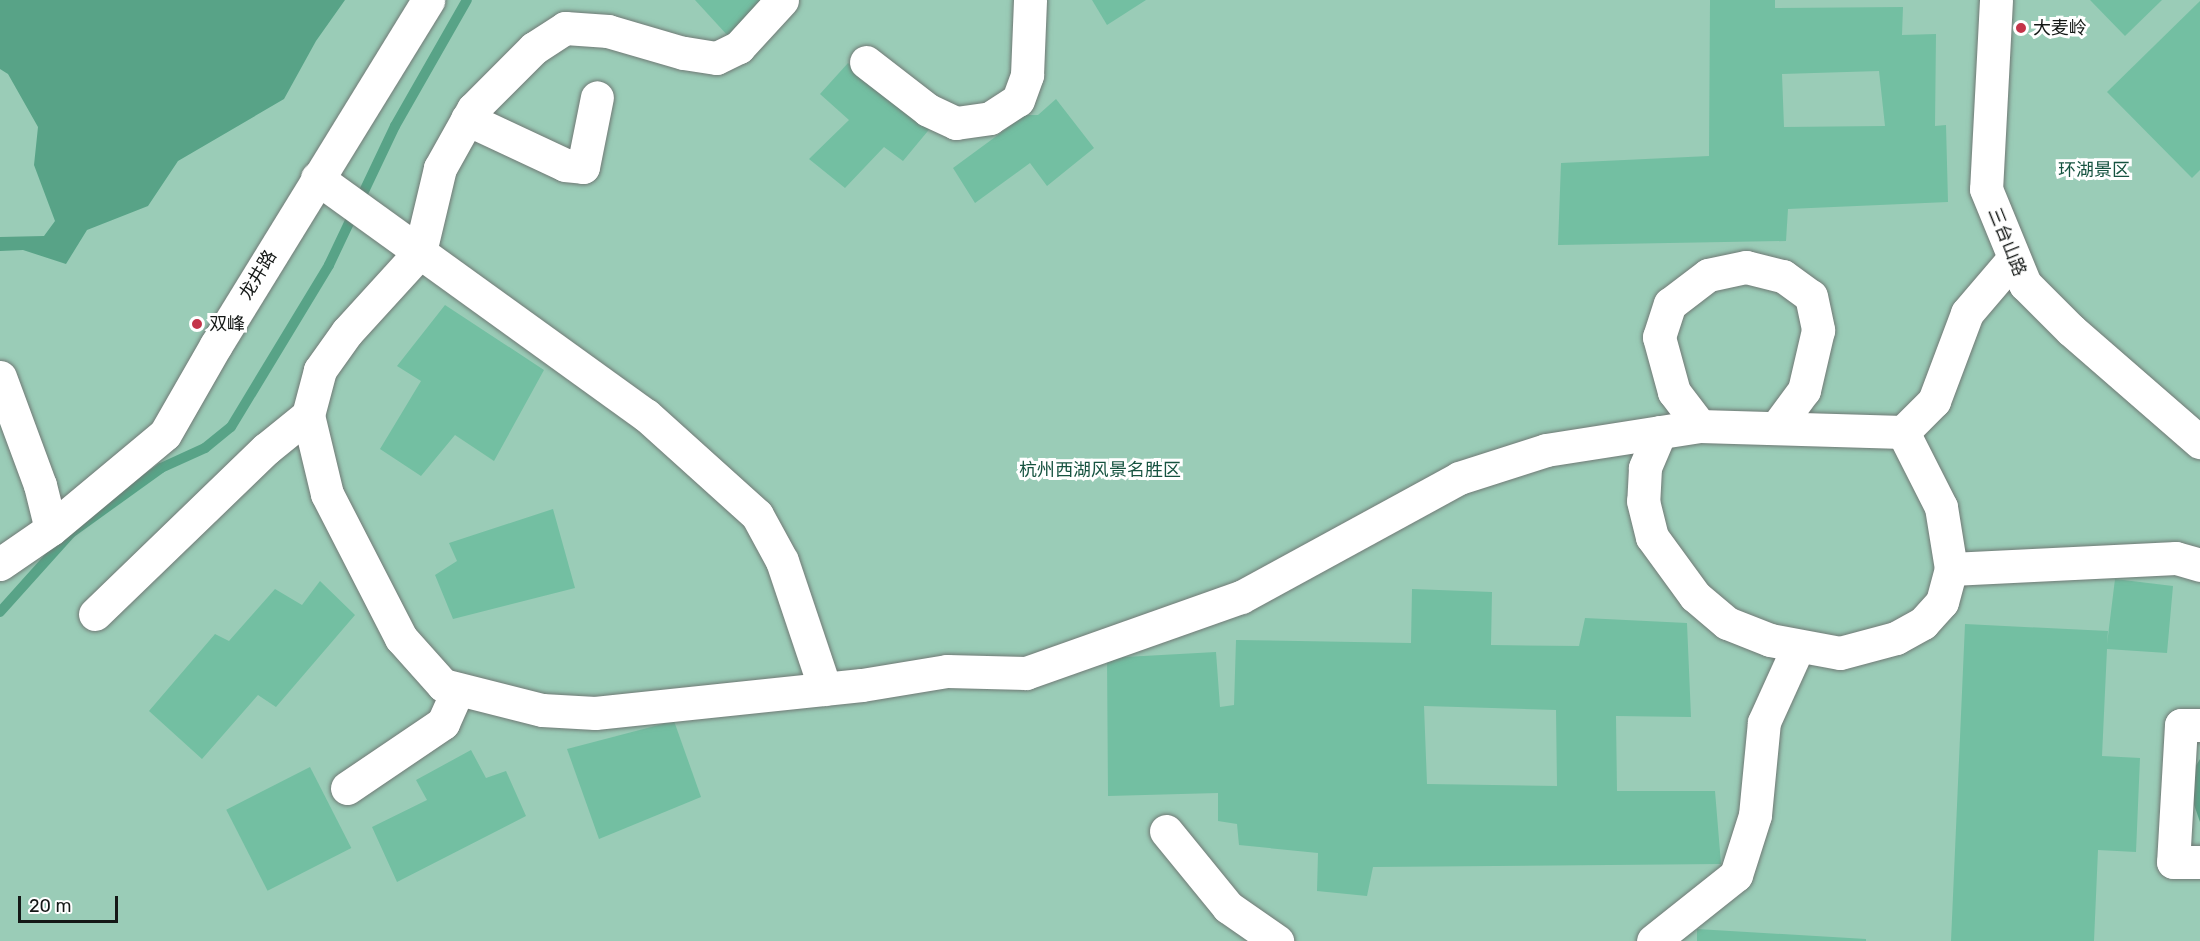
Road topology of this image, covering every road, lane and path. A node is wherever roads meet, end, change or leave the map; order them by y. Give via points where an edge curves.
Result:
1 (428, 0) edge
2 (782, 0) edge
3 (1030, 0) edge
4 (1996, 0) edge
5 (866, 62) dead end
6 (597, 97) dead end
7 (467, 119) junction
8 (316, 178) junction
9 (420, 252) junction
10 (2014, 258) junction
11 (0, 377) edge
12 (308, 415) junction
13 (1700, 426) junction
14 (1776, 428) junction
15 (1660, 432) junction
16 (1903, 432) junction
17 (2200, 442) edge
18 (51, 529) junction
19 (0, 564) edge
20 (2200, 565) edge
21 (1951, 569) junction
22 (95, 614) dead end
23 (1798, 646) junction
24 (825, 689) junction
25 (458, 690) junction
26 (2200, 725) edge
27 (347, 788) dead end
28 (1166, 831) dead end
29 (2200, 862) edge
30 (1277, 941) edge
31 (1653, 941) edge

1 - 8 street, 龙井路
2 - 7 street via 739,46 716,58 683,53 608,31 565,28 504,74
3 - 5 street via 1027,75 1018,100 990,118 956,123 928,110
4 - 10 street, 三台山路 via 1986,189
6 - 7 street via 582,167 565,165
7 - 9 street via 440,168
8 - 9 street
8 - 18 street, 龙井路 via 165,434
9 - 12 street via 347,332 320,370
9 - 24 street via 646,415 757,515 782,561
10 - 16 street via 1966,313 1934,401
10 - 17 street, 三台山路 via 2025,284 2071,330
11 - 18 street via 40,485
12 - 22 street via 266,449
12 - 25 street via 327,494 401,638 443,685
13 - 14 street
13 - 14 street via 1674,392 1659,337 1670,304 1708,275 1746,267 1783,276 1811,296 1818,330 1804,390
13 - 15 street
14 - 16 street
15 - 23 street via 1645,468 1643,501 1652,537 1669,564 1695,596 1727,623
15 - 24 street via 1546,450 1459,478 1241,597 1026,673 947,671
16 - 21 street via 1941,507
18 - 19 street, 龙井路
20 - 21 street via 2176,558
21 - 23 street via 1942,602 1923,623 1896,638 1840,653
23 - 31 street via 1764,722 1755,815 1736,875
24 - 25 street via 595,713 542,710
25 - 27 street via 443,723
26 - 29 street via 2181,725 2173,862
28 - 30 street via 1228,907

